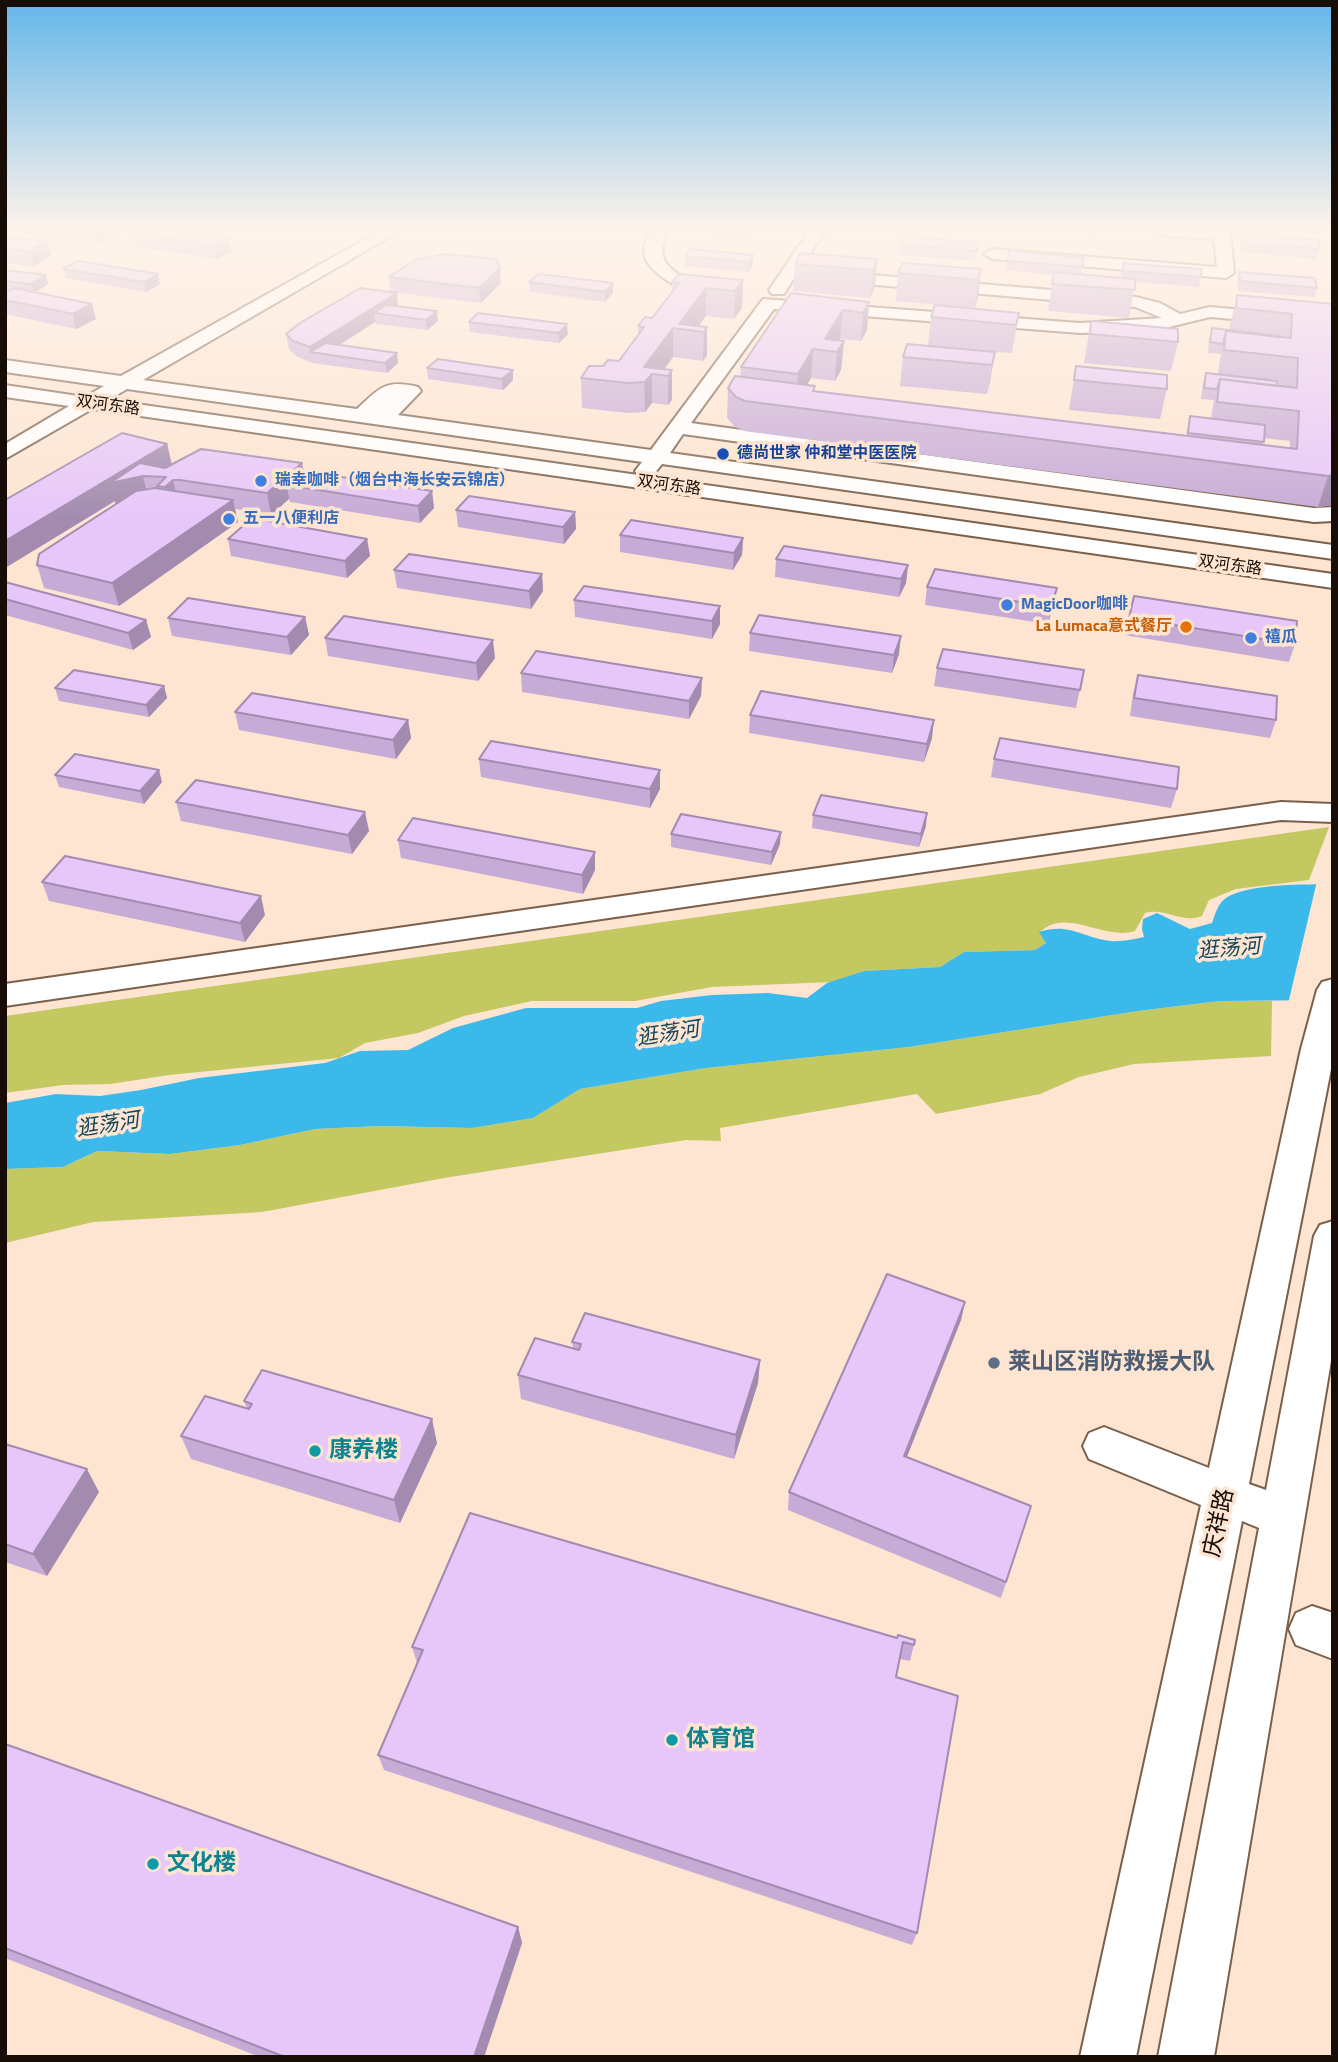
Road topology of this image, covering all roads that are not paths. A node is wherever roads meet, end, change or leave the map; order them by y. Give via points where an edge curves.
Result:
1 (192, 327) edge
2 (221, 327) edge
3 (751, 327) edge
4 (1070, 327) edge
5 (1139, 327) edge
6 (5, 366) edge
7 (99, 379) junction
8 (124, 382) junction
9 (5, 391) edge
10 (62, 400) junction
11 (88, 403) junction
12 (676, 427) junction
13 (5, 432) edge
14 (5, 453) edge
15 (655, 455) junction
16 (639, 482) junction
17 (1333, 514) edge
18 (1333, 552) edge
19 (1333, 581) edge
20 (1333, 813) edge
21 (1333, 990) edge
22 (5, 995) edge
23 (1333, 1236) edge
24 (1104, 1446) dead end
25 (1225, 1496) junction
26 (1282, 1517) junction
27 (1108, 2057) edge
28 (1186, 2057) edge

1 - 7 street
2 - 8 street
3 - 12 street
4 - 5 street
6 - 7 street, 双河东路
7 - 8 street, 双河东路
7 - 10 street
8 - 11 street
8 - 15 street, 双河东路
9 - 10 street, 双河东路
10 - 11 street, 双河东路
10 - 13 street
11 - 14 street
11 - 16 street, 双河东路
12 - 15 street
12 - 17 street
15 - 16 street
15 - 18 street, 双河东路
16 - 19 street, 双河东路
20 - 22 street via 1281,811
21 - 25 street, 庆祥路
23 - 26 street
24 - 25 street
25 - 26 street
25 - 27 street, 庆祥路
26 - 28 street

